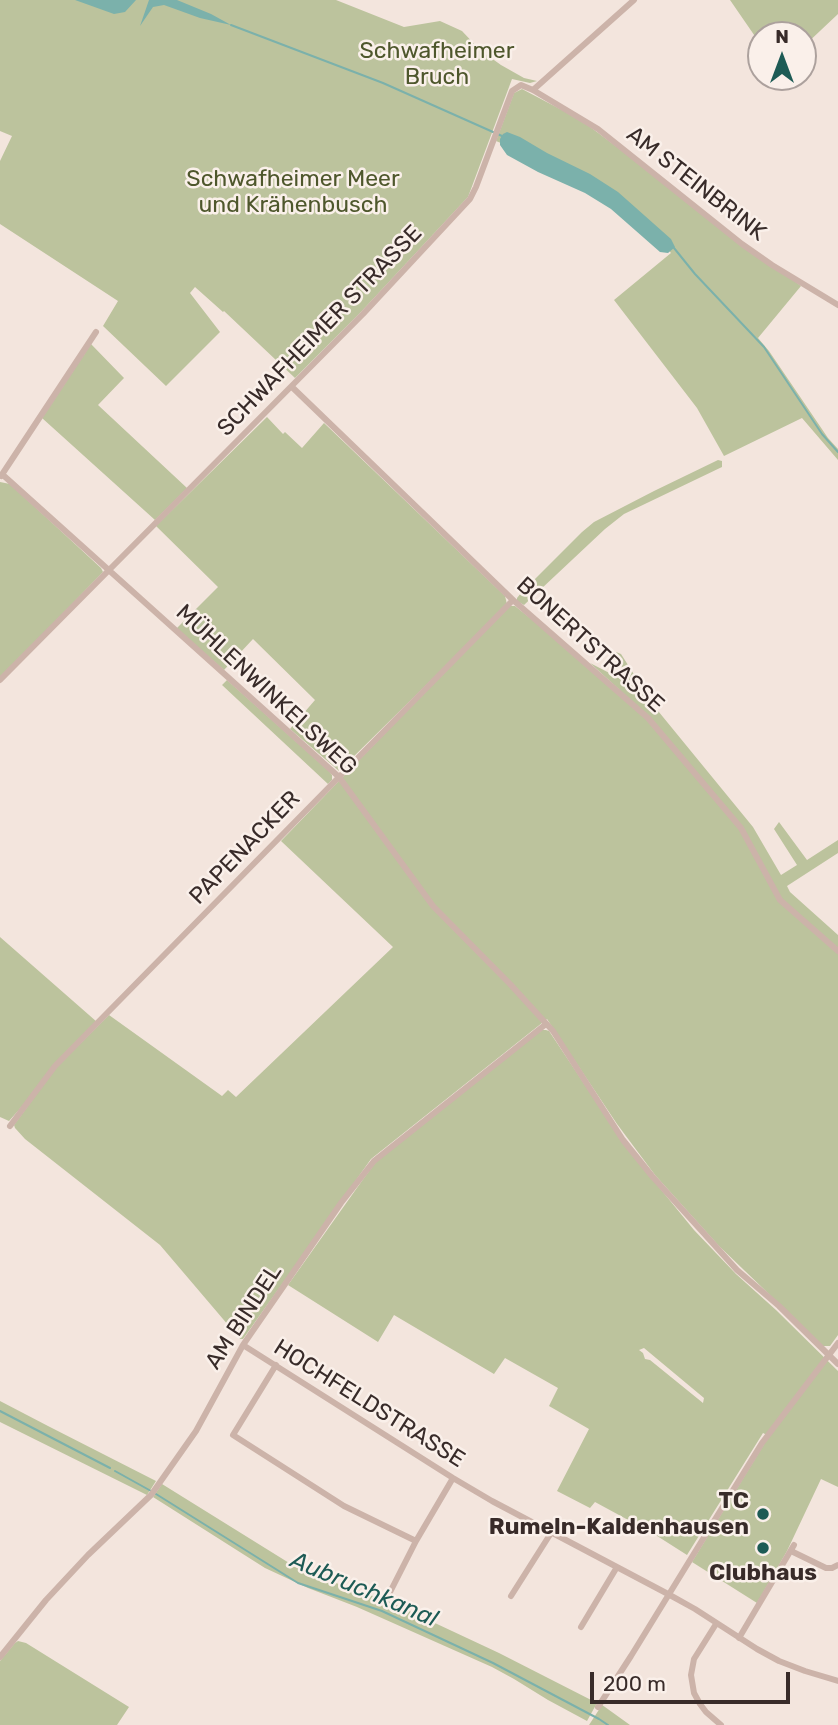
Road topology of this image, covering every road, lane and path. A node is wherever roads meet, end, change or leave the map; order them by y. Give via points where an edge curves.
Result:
1 (634, 0) edge
2 (533, 90) junction
3 (838, 305) edge
4 (96, 332) dead end
5 (292, 387) junction
6 (1, 476) edge
7 (108, 570) junction
8 (513, 600) junction
9 (0, 680) edge
10 (339, 777) junction
11 (838, 951) edge
12 (546, 1024) junction
13 (10, 1126) dead end
14 (838, 1343) edge
15 (243, 1345) junction
16 (828, 1355) junction
17 (838, 1364) edge
18 (276, 1365) junction
19 (453, 1478) junction
20 (551, 1533) junction
21 (416, 1541) junction
22 (838, 1565) edge
23 (617, 1567) junction
24 (668, 1594) junction
25 (511, 1596) dead end
26 (385, 1602) dead end
27 (716, 1624) junction
28 (581, 1627) dead end
29 (739, 1638) junction
30 (0, 1657) edge
31 (838, 1681) edge
32 (598, 1707) dead end
33 (721, 1725) edge

1 - 2 street, SCHWAFHEIMER STRASSE
2 - 3 street, AM STEINBRINK via 598,129 742,244
2 - 5 street, SCHWAFHEIMER STRASSE via 521,85 512,91 470,199
4 - 6 street
5 - 7 street, SCHWAFHEIMER STRASSE
5 - 8 street, BONERTSTRASSE
6 - 7 street, MÜHLENWINKELSWEG
7 - 9 street, SCHWAFHEIMER STRASSE
7 - 10 street, MÜHLENWINKELSWEG
8 - 10 street, PAPENACKER
8 - 11 street, BONERTSTRASSE via 648,719 741,828 780,900
10 - 12 street, MÜHLENWINKELSWEG via 433,906
10 - 13 street, PAPENACKER via 55,1066
12 - 15 street, AM BINDEL via 374,1161
12 - 16 street, MÜHLENWINKELSWEG via 652,1177 737,1270
14 - 16 street
15 - 18 street, HOCHFELDSTRASSE
15 - 30 street, AM BINDEL via 196,1431 151,1494 46,1600
16 - 17 street, MÜHLENWINKELSWEG
16 - 24 street via 755,1453
18 - 19 street, HOCHFELDSTRASSE
18 - 21 street via 233,1435 344,1506
19 - 20 street, HOCHFELDSTRASSE
19 - 21 street
20 - 23 street, HOCHFELDSTRASSE
20 - 25 street
21 - 26 street
22 - 29 street via 826,1568 792,1548
23 - 24 street, HOCHFELDSTRASSE
23 - 28 street
24 - 27 street, HOCHFELDSTRASSE
24 - 32 street
27 - 29 street, HOCHFELDSTRASSE
27 - 33 street via 694,1659 691,1682 700,1704
29 - 31 street, HOCHFELDSTRASSE via 779,1661

